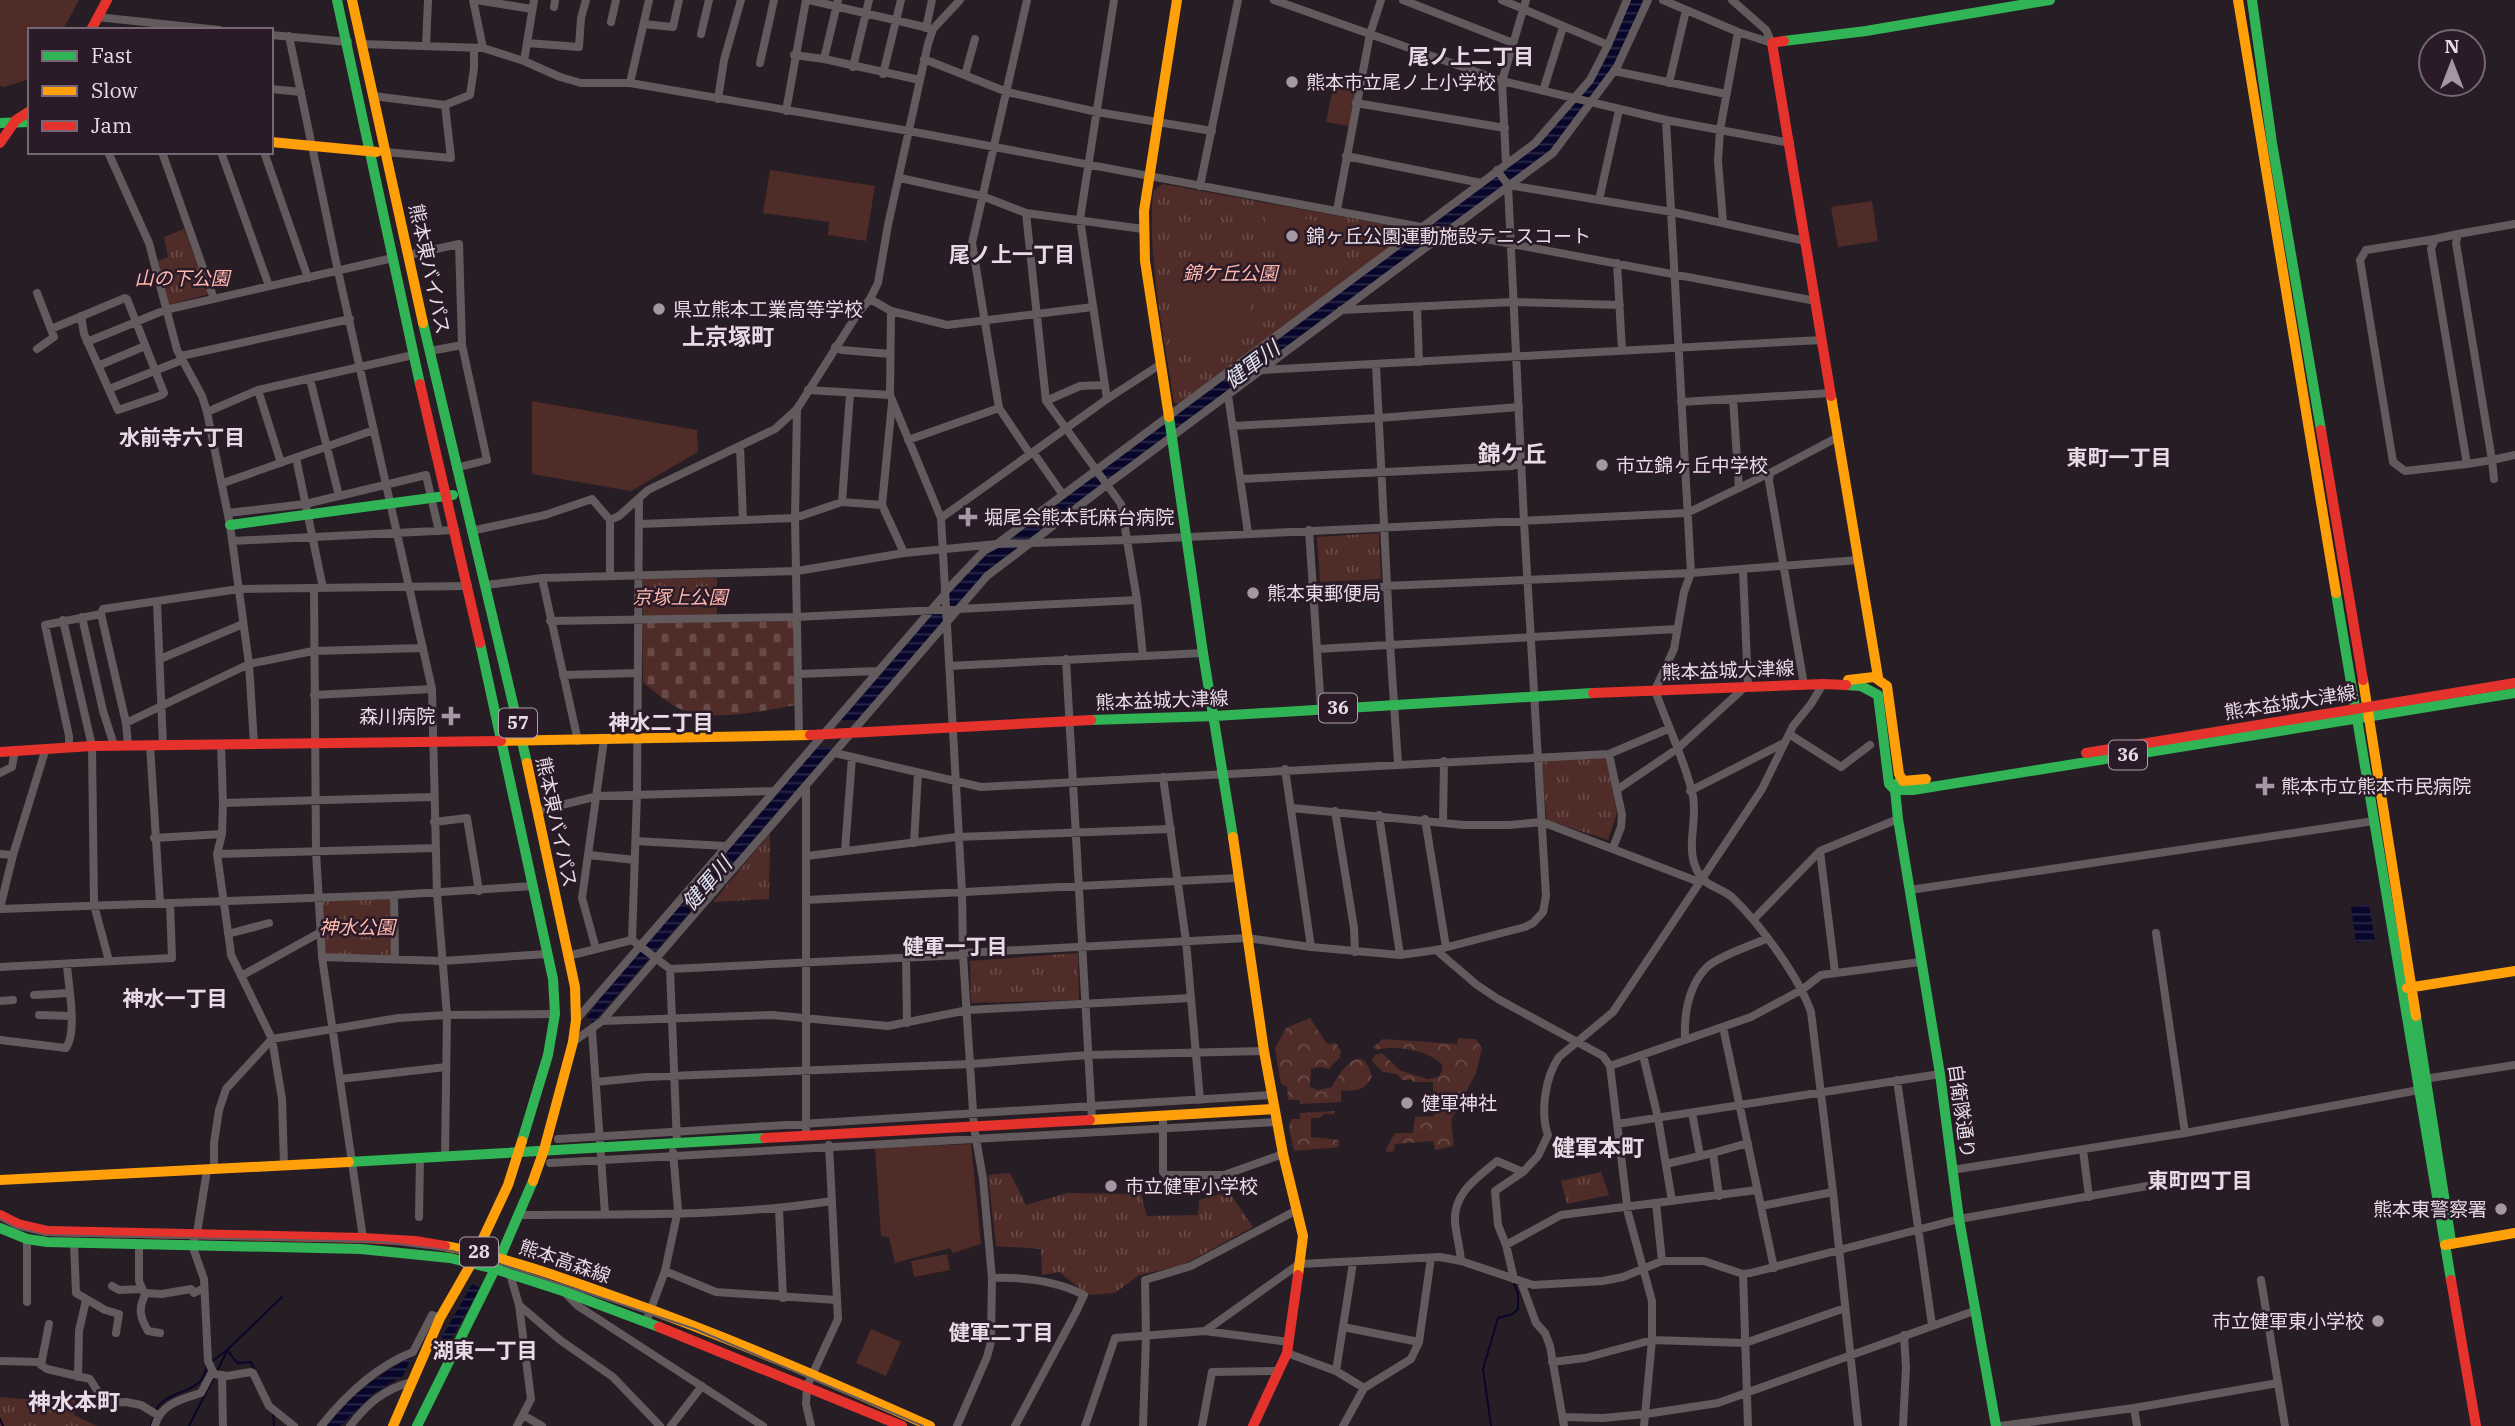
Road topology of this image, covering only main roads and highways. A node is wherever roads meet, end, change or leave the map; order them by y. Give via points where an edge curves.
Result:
1 (107, 0) edge
2 (337, 0) edge
3 (352, 0) edge
4 (1177, 0) edge
5 (2050, 0) edge
6 (2240, 0) edge
7 (2252, 0) edge
8 (2032, 2) edge
9 (92, 28) edge
10 (28, 112) edge
11 (16, 120) junction
12 (28, 122) edge
13 (0, 123) edge
14 (273, 142) edge
15 (0, 143) edge
16 (371, 151) junction
17 (386, 152) junction
18 (462, 492) junction
19 (447, 496) junction
20 (230, 525) road end
21 (1878, 677) junction
22 (2515, 683) edge
23 (1824, 684) junction
24 (2515, 692) edge
25 (1878, 695) junction
26 (2369, 711) junction
27 (2356, 714) junction
28 (1215, 716) junction
29 (501, 741) junction
30 (522, 741) junction
31 (0, 752) edge
32 (1899, 774) junction
33 (1896, 796) junction
34 (2515, 971) edge
35 (2407, 988) junction
36 (1274, 1110) junction
37 (544, 1150) junction
38 (518, 1153) junction
39 (0, 1180) edge
40 (0, 1215) edge
41 (0, 1228) edge
42 (2515, 1233) edge
43 (2448, 1244) junction
44 (476, 1252) junction
45 (499, 1258) junction
46 (471, 1264) junction
47 (495, 1269) junction
48 (885, 1424) edge
49 (393, 1426) edge
50 (417, 1426) edge
51 (902, 1426) edge
52 (930, 1426) edge
53 (1253, 1426) edge
54 (1998, 1426) edge
55 (2476, 1426) edge
56 (2483, 1426) edge

1 - 9 main road
2 - 16 main road, 熊本東バイパス / 57
3 - 17 main road, 熊本東バイパス / 57
4 - 28 main road via 1143,229
5 - 8 main road
6 - 27 main road
7 - 26 main road
8 - 21 main road via 1772,43
10 - 11 main road
11 - 12 main road
11 - 13 main road
11 - 15 main road
14 - 16 main road
16 - 17 main road
16 - 19 main road, 熊本東バイパス / 57
17 - 18 main road, 熊本東バイパス / 57
18 - 19 main road
18 - 30 main road, 熊本東バイパス / 57
19 - 20 main road via 307,510
19 - 29 main road, 熊本東バイパス / 57
21 - 23 main road, 熊本益城大津線 / 36
21 - 25 main road
21 - 32 main road via 1887,686
22 - 26 main road, 熊本益城大津線 / 36
23 - 25 main road, 熊本益城大津線 / 36 via 1861,686
23 - 28 main road, 熊本益城大津線 / 36 via 1535,695
24 - 26 main road, 熊本益城大津線 / 36
25 - 33 main road via 1886,775
26 - 27 main road, 熊本益城大津線 / 36
26 - 35 main road
27 - 32 main road, 熊本益城大津線 / 36 via 1911,782 1903,781
27 - 33 main road, 熊本益城大津線 / 36
27 - 35 main road
28 - 30 main road, 熊本益城大津線 / 36 via 852,733
28 - 36 main road
29 - 30 main road, 熊本益城大津線 / 36
29 - 31 main road, 熊本益城大津線 via 114,745
29 - 38 main road, 熊本東バイパス / 57 via 553,979 555,1014 548,1055
30 - 37 main road, 熊本東バイパス / 57 via 575,987 573,1042
32 - 33 main road
33 - 54 main road, 自衛隊通り via 1959,1219
34 - 35 main road
35 - 43 main road
36 - 37 main road via 828,1135 806,1130 600,1141
36 - 53 main road via 1303,1236 1288,1347
37 - 38 main road
37 - 45 main road, 熊本東バイパス / 57
38 - 39 main road
38 - 44 main road, 熊本東バイパス / 57
40 - 44 main road, 熊本高森線 / 28 via 48,1231 363,1238
41 - 46 main road, 熊本高森線 / 28 via 27,1239 74,1243 361,1249
42 - 43 main road
43 - 55 main road
43 - 56 main road
44 - 45 main road, 熊本高森線 / 28
44 - 46 main road, 熊本東バイパス / 57
45 - 47 main road, 熊本東バイパス / 57
45 - 52 main road, 熊本高森線 / 28 via 650,1309
46 - 47 main road, 熊本高森線 / 28
46 - 49 main road, 熊本東バイパス / 57 via 440,1318
47 - 48 main road, 熊本高森線 / 28 via 646,1322 807,1386
47 - 50 main road, 熊本東バイパス / 57
48 - 51 main road, 熊本高森線 / 28

